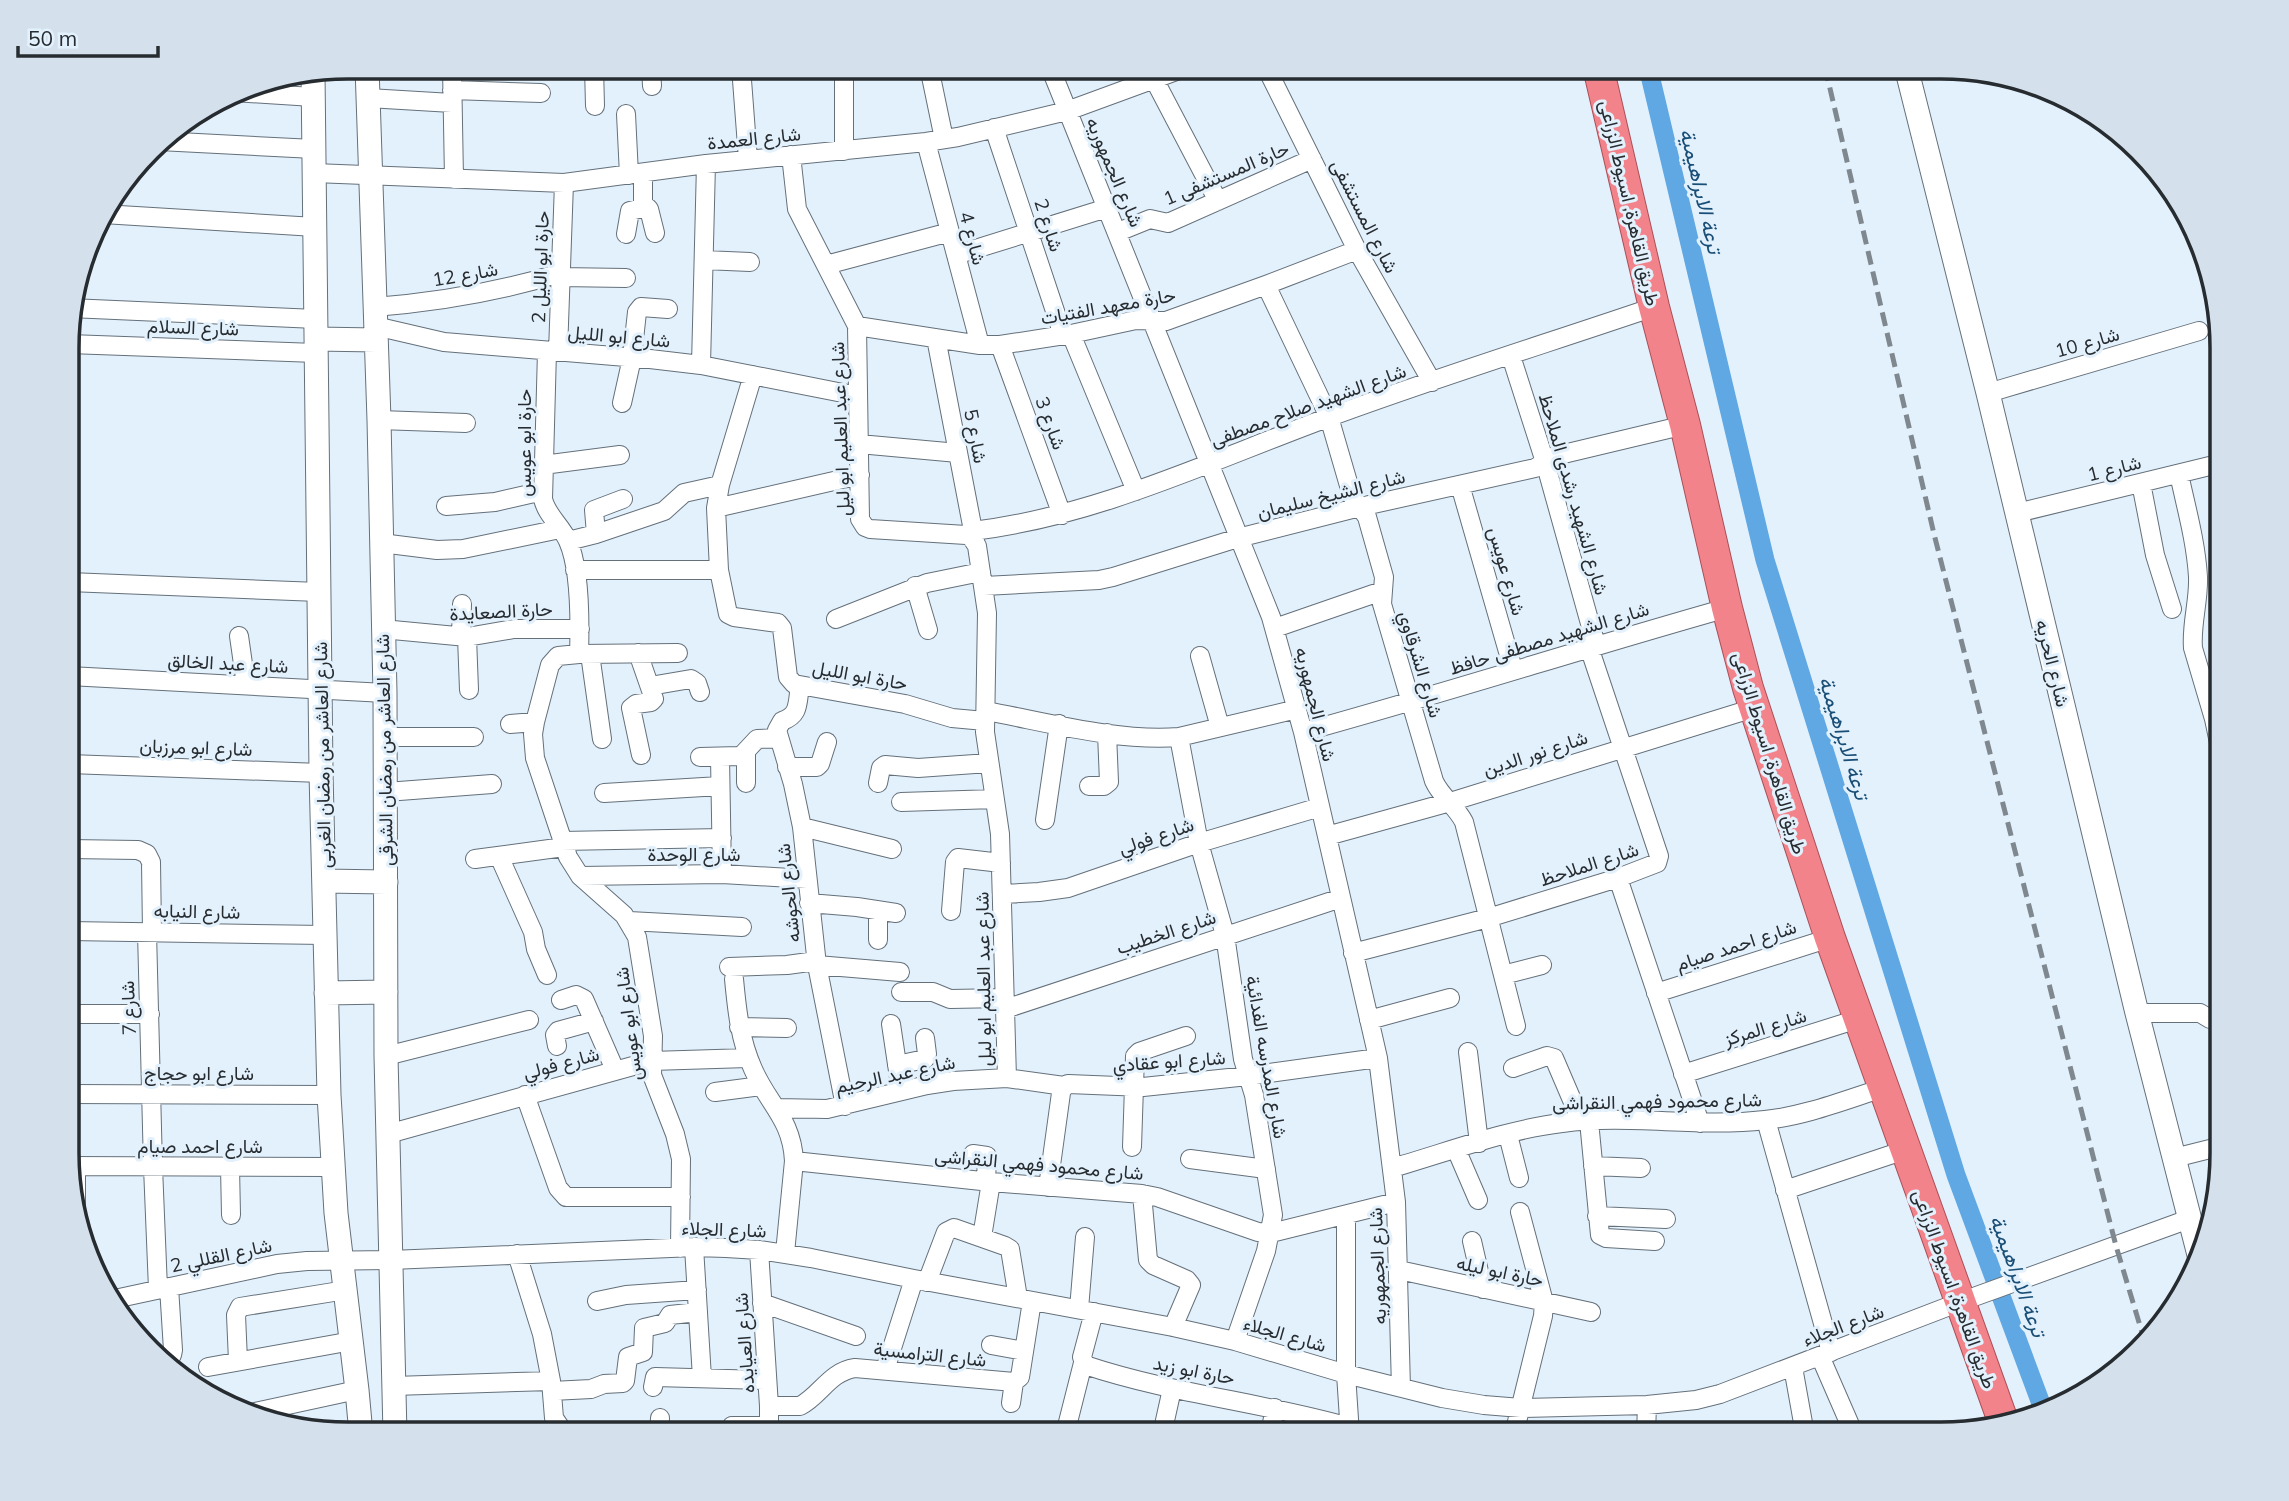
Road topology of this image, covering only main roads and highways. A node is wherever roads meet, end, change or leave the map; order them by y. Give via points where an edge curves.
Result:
1 (1601, 79) edge
2 (2001, 1415) edge

1 - 2 highway, طريق القاهرة, اسيوط الزراعى via 1754,708 1829,937

